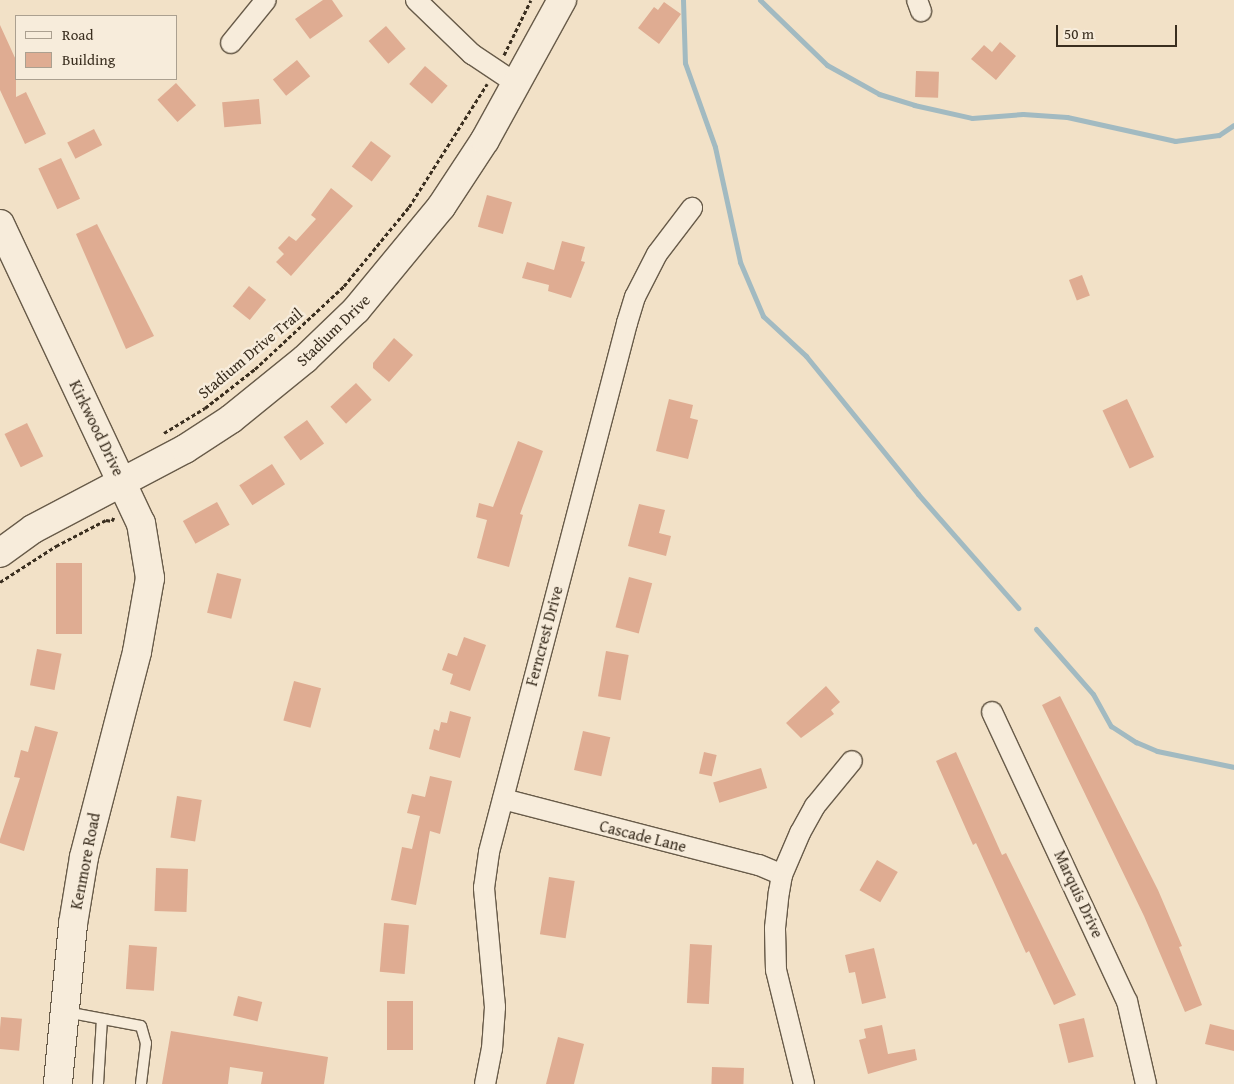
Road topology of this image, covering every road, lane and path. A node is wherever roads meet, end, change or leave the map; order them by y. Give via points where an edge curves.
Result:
1 (266, 0) edge
2 (416, 0) edge
3 (531, 0) edge
4 (562, 0) edge
5 (231, 42) dead end
6 (507, 77) junction
7 (692, 208) dead end
8 (0, 224) edge
9 (161, 436) dead end
10 (128, 494) junction
11 (0, 554) edge
12 (0, 582) edge
13 (139, 642) joint
14 (992, 712) dead end
15 (852, 761) dead end
16 (502, 799) junction
17 (782, 875) junction
18 (65, 1012) junction
19 (102, 1019) junction
20 (58, 1084) edge
21 (98, 1084) edge
22 (141, 1084) edge
23 (485, 1084) edge
24 (804, 1084) edge
25 (1146, 1084) edge

1 - 5 street
2 - 6 street via 472,54
3 - 6 path, Stadium Drive Trail
4 - 6 street, Stadium Drive
6 - 9 path, Stadium Drive Trail via 409,207 344,286 255,369 205,408
6 - 10 street, Stadium Drive via 485,140 441,207 356,310 305,359 231,420
7 - 16 street, Ferncrest Drive via 657,254 635,297
8 - 10 street, Kirkwood Drive
10 - 11 street, Stadium Drive via 33,529
10 - 12 path via 112,521 106,520 56,546
10 - 13 street, Kirkwood Drive via 148,553 150,578
13 - 18 street, Kenmore Road via 84,857 73,924
14 - 25 street, Marquis Drive via 1127,1001
15 - 17 street via 815,806
16 - 17 street, Cascade Lane via 759,865
16 - 23 street, Ferncrest Drive via 484,888 495,1007
17 - 24 street via 775,928 776,970
18 - 19 lane
18 - 20 street, Kenmore Road
19 - 21 lane
19 - 22 lane via 141,1026 145,1033

